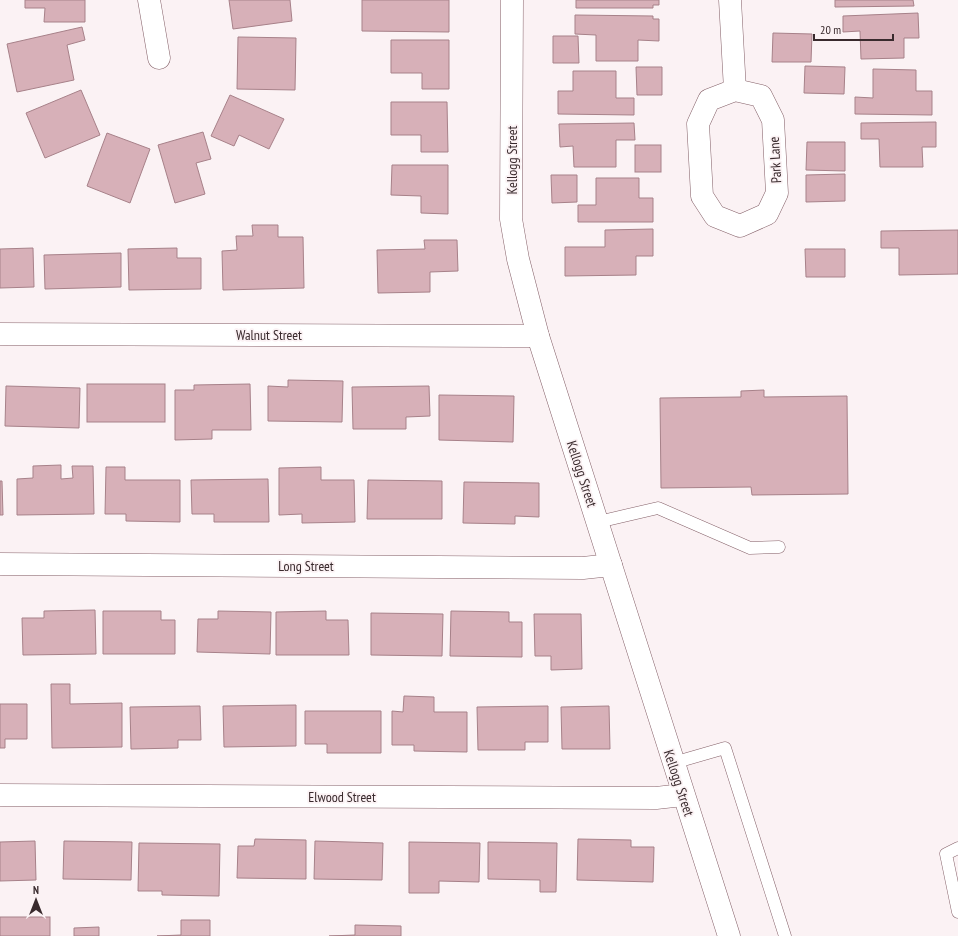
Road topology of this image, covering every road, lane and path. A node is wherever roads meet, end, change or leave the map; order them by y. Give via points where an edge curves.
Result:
1 (149, 0) edge
2 (512, 0) edge
3 (730, 0) edge
4 (159, 58) dead end
5 (735, 90) junction
6 (0, 334) edge
7 (538, 336) junction
8 (598, 522) junction
9 (779, 547) dead end
10 (0, 564) edge
11 (611, 565) junction
12 (673, 763) junction
13 (0, 795) edge
14 (683, 795) junction
15 (958, 848) edge
16 (958, 912) edge
17 (728, 936) edge
18 (785, 936) edge

1 - 4 street
2 - 7 street, Kellogg Street via 511,219 518,259
3 - 5 street
5 - 5 street, Park Lane via 709,100 698,124 702,196 715,216 740,226 767,214 777,193 773,120 761,96
6 - 7 street, Walnut Street
7 - 8 street, Kellogg Street
8 - 9 lane via 658,508 750,548
8 - 11 street, Kellogg Street
10 - 11 street, Long Street via 575,568
11 - 12 street, Kellogg Street
12 - 14 street, Kellogg Street
12 - 18 lane via 725,748
13 - 14 street, Elwood Street via 656,798
14 - 17 street, Kellogg Street
15 - 16 lane via 946,854

